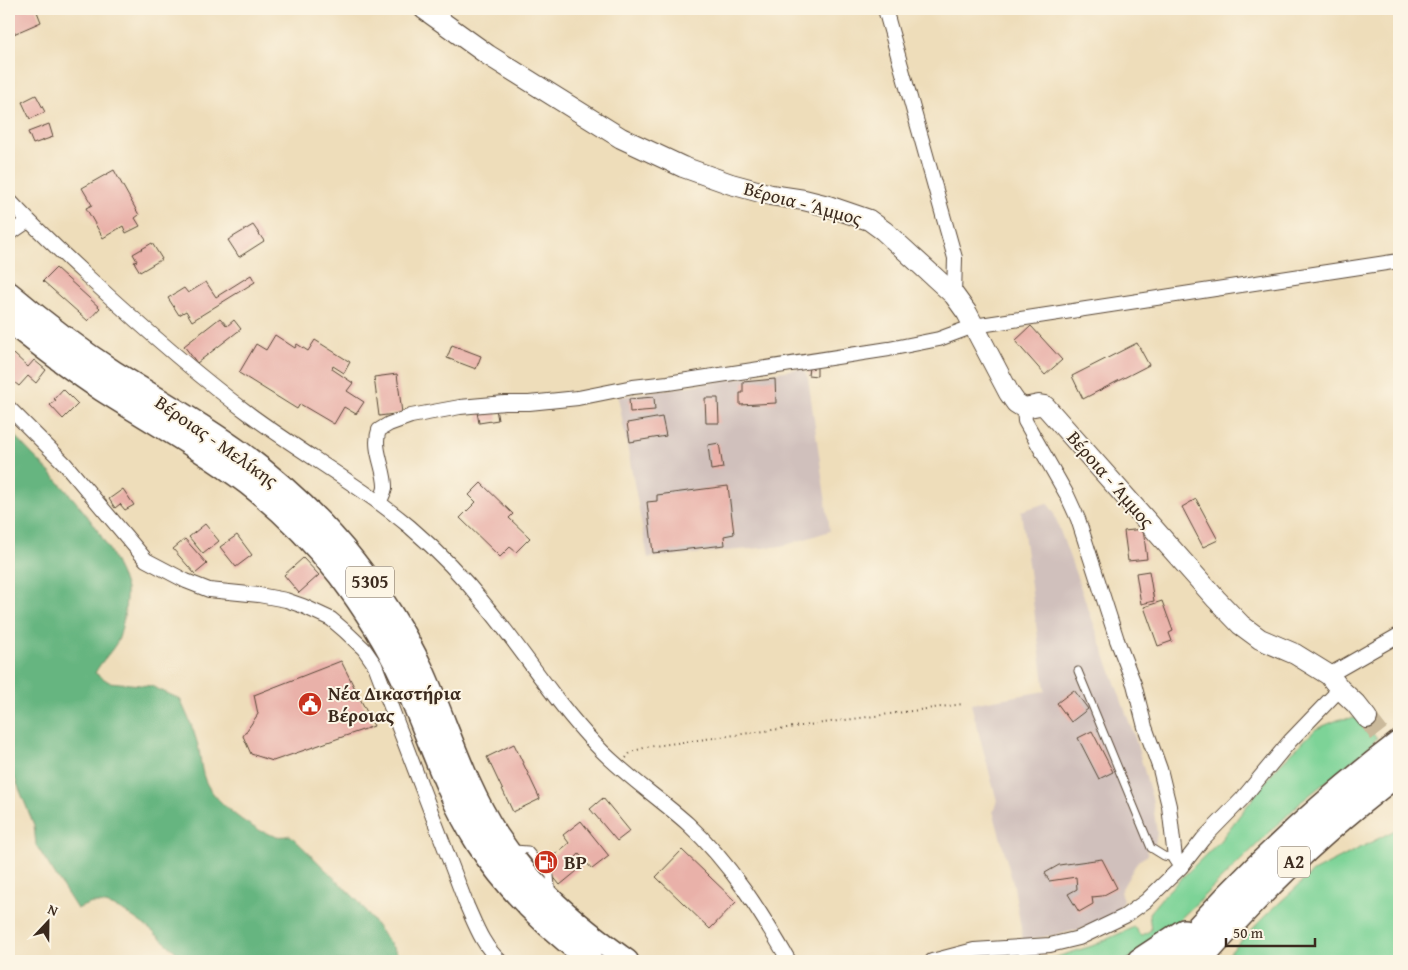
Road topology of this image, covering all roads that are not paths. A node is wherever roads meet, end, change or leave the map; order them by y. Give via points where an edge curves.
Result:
1 (424, 9) edge
2 (885, 9) edge
3 (9, 200) edge
4 (28, 221) junction
5 (9, 234) edge
6 (1399, 262) edge
7 (9, 293) edge
8 (954, 295) junction
9 (9, 321) edge
10 (974, 326) junction
11 (9, 408) edge
12 (1024, 408) junction
13 (379, 503) junction
14 (1399, 635) edge
15 (1078, 671) dead end
16 (1335, 682) junction
17 (1367, 718) tunnel mouth
18 (1399, 744) edge
19 (1399, 772) edge
20 (1178, 862) junction
21 (1209, 916) junction
22 (500, 961) edge
23 (591, 961) edge
24 (627, 961) edge
25 (789, 961) edge
26 (932, 961) edge
27 (1140, 961) edge
28 (1169, 961) edge
29 (1198, 961) edge

1 - 8 street, Βέροια - Άμμος via 488,55 621,138 683,167 731,184 828,206 869,220
2 - 8 street via 954,258
3 - 4 street
4 - 5 street
4 - 13 street via 177,357 254,417
6 - 10 street
7 - 24 main road, Βέροιας - Μελίκης / 5305 via 82,350 238,451 308,509 330,532 393,615 421,668 485,814 508,850 546,896
8 - 10 street, Βέροια - Άμμος via 968,312
9 - 23 main road, Βέροιας - Μελίκης / 5305 via 72,370 201,451 248,485 294,524 316,548 375,626 392,656 446,783 477,843 531,910
10 - 12 street, Βέροια - Άμμος via 1009,393
10 - 13 street via 939,339 889,349 578,398 460,407 411,416 379,430 377,445 385,488
11 - 22 street via 65,464 146,560 209,590 259,595 304,606 331,619 364,649 375,665 467,906 482,940
12 - 16 street, Βέροια - Άμμος via 1045,406 1053,413 1241,625 1260,639 1296,654
12 - 20 street via 1025,421 1078,519 1134,684 1144,727 1160,769
13 - 25 street via 411,528 463,579 570,716 617,767 688,825 721,860 750,897
14 - 16 street
15 - 20 lane via 1151,848
16 - 17 street, Βέροια - Άμμος
16 - 20 street via 1242,799
18 - 21 highway, Α2 via 1313,815
19 - 29 highway, Α2 via 1328,830 1226,929
20 - 26 street via 1146,901 1125,916 1079,938 1050,945 974,950
21 - 27 highway
21 - 28 highway, Α2

